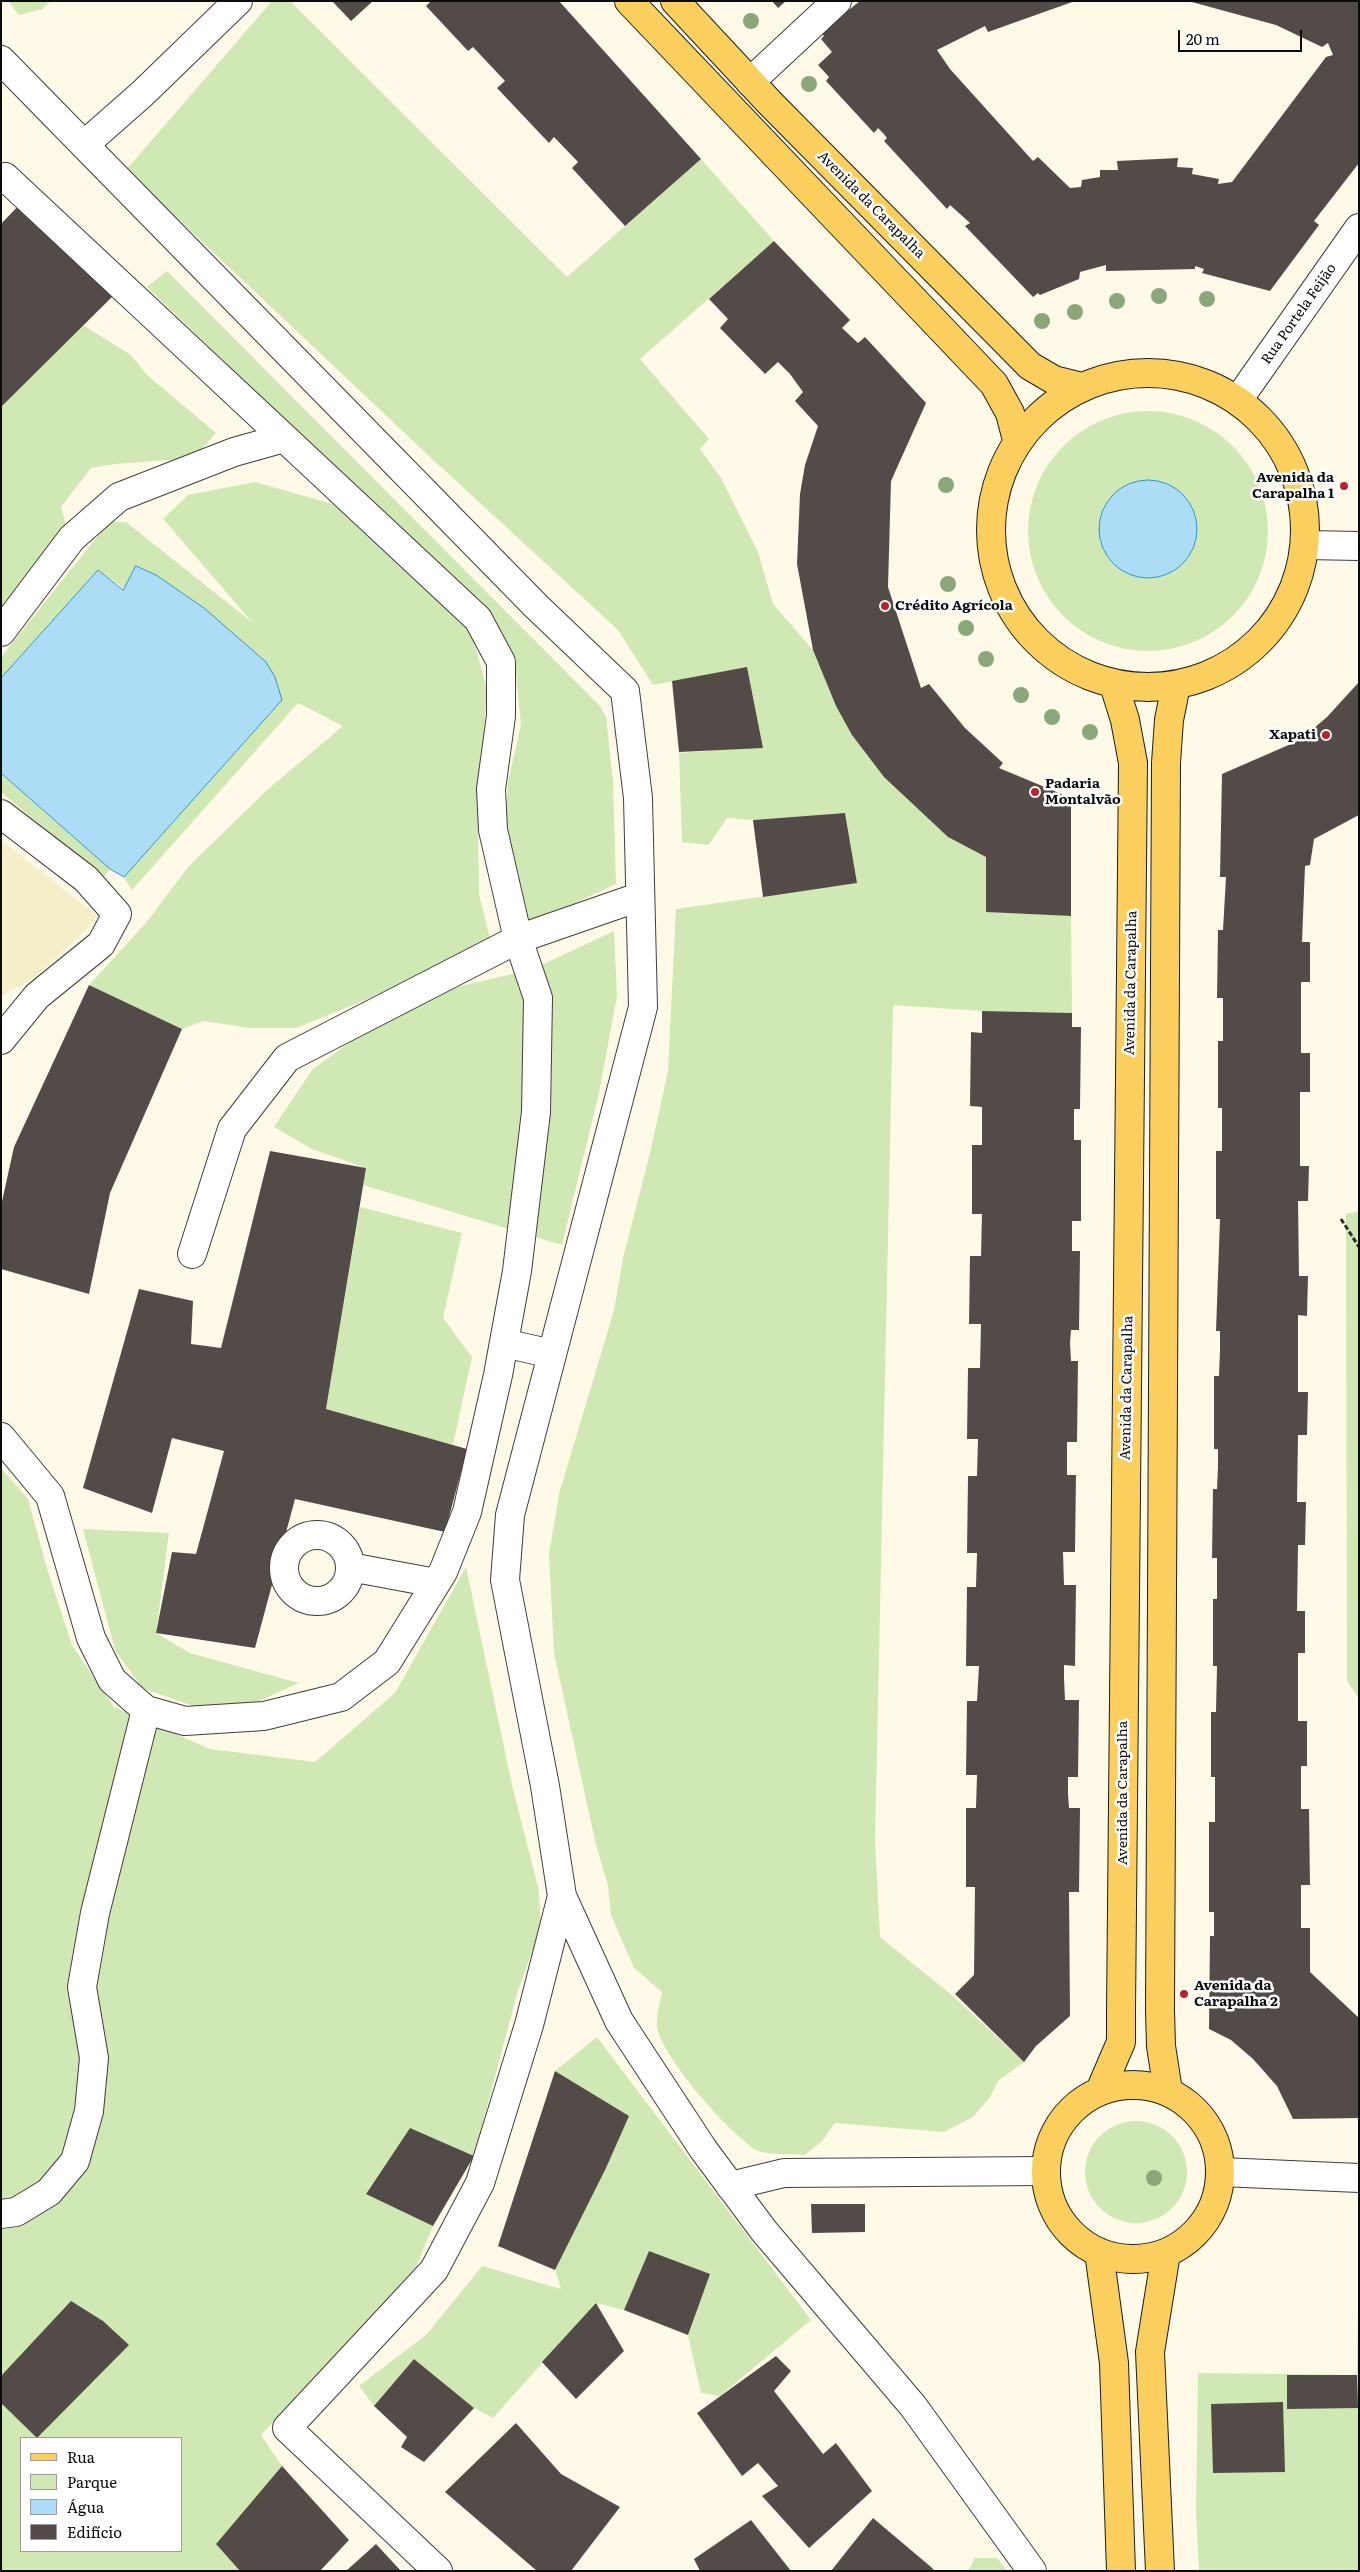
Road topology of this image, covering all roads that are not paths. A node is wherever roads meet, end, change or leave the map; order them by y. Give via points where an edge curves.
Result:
1 (238, 1) edge
2 (629, 1) edge
3 (675, 1) edge
4 (837, 1) edge
5 (1, 60) edge
6 (750, 82) junction
7 (84, 145) junction
8 (1, 180) edge
9 (1359, 228) edge
10 (1082, 387) junction
11 (1238, 400) junction
12 (284, 438) junction
13 (1017, 440) junction
14 (1306, 545) junction
15 (1359, 546) edge
16 (1, 632) edge
17 (1114, 684) junction
18 (1176, 685) junction
19 (1, 814) edge
20 (639, 897) junction
21 (518, 938) junction
22 (1, 1040) edge
23 (192, 1254) dead end
24 (504, 1343) junction
25 (552, 1354) junction
26 (1, 1437) edge
27 (350, 1567) dead end
28 (436, 1583) junction
29 (146, 1710) junction
30 (562, 1896) junction
31 (1100, 2090) junction
32 (1168, 2091) junction
33 (1045, 2171) junction
34 (1221, 2172) junction
35 (1359, 2178) edge
36 (730, 2186) junction
37 (1, 2214) edge
38 (1099, 2252) junction
39 (1166, 2252) junction
40 (438, 2571) edge
41 (1032, 2571) edge
42 (1121, 2571) edge
43 (1160, 2571) edge

1 - 7 street
2 - 13 main road via 994,384 1010,413
3 - 6 main road, Avenida da Carapalha
4 - 6 street
5 - 7 street
6 - 10 main road, Avenida da Carapalha via 1030,366 1054,380
7 - 20 street via 536,606 625,691 638,798
8 - 12 street via 5,176
9 - 11 street, Rua Portela Feijão
10 - 11 main road via 1104,378 1150,372 1196,379
10 - 13 main road via 1037,416
11 - 14 main road via 1269,428 1291,463 1304,503
12 - 16 street via 234,452 119,497 72,538
12 - 21 street via 478,619 501,662 501,716 492,789 492,830
13 - 17 main road via 995,487 989,538 1000,588 1027,632 1066,666
14 - 15 street
14 - 18 main road via 1293,593 1265,636 1225,668
17 - 18 main road via 1145,688
17 - 31 main road, Avenida da Carapalha via 1133,764 1122,2000 1121,2042
18 - 32 main road via 1169,720 1166,783 1160,2010 1161,2046
19 - 22 street via 86,879 117,914 101,944 37,996
20 - 21 street
20 - 25 street via 643,1006
21 - 23 street via 287,1058 232,1129
21 - 24 street via 538,998 536,1112 517,1271
24 - 25 street
24 - 28 street via 467,1512
25 - 30 street via 510,1515 505,1580 545,1786
26 - 29 street via 50,1496 91,1638 112,1680
27 - 28 street
28 - 29 street via 387,1662 341,1697 264,1716 185,1721
29 - 37 street via 95,1913 82,1987 94,2058 89,2111 75,2161 49,2192 16,2212
30 - 36 street via 619,2020
30 - 40 street via 528,2025 480,2183 434,2270 287,2428
31 - 32 main road via 1122,2085 1145,2085
31 - 33 main road via 1078,2104 1061,2123 1050,2146
32 - 34 main road via 1189,2104 1207,2124 1217,2147
33 - 36 street via 784,2173
33 - 38 main road via 1049,2196 1060,2220 1077,2239
34 - 35 street
34 - 39 main road via 1217,2197 1206,2220 1189,2240
36 - 41 street via 764,2231 913,2406
38 - 39 main road via 1122,2258 1144,2258
38 - 42 main road via 1114,2363
39 - 43 main road via 1150,2352

